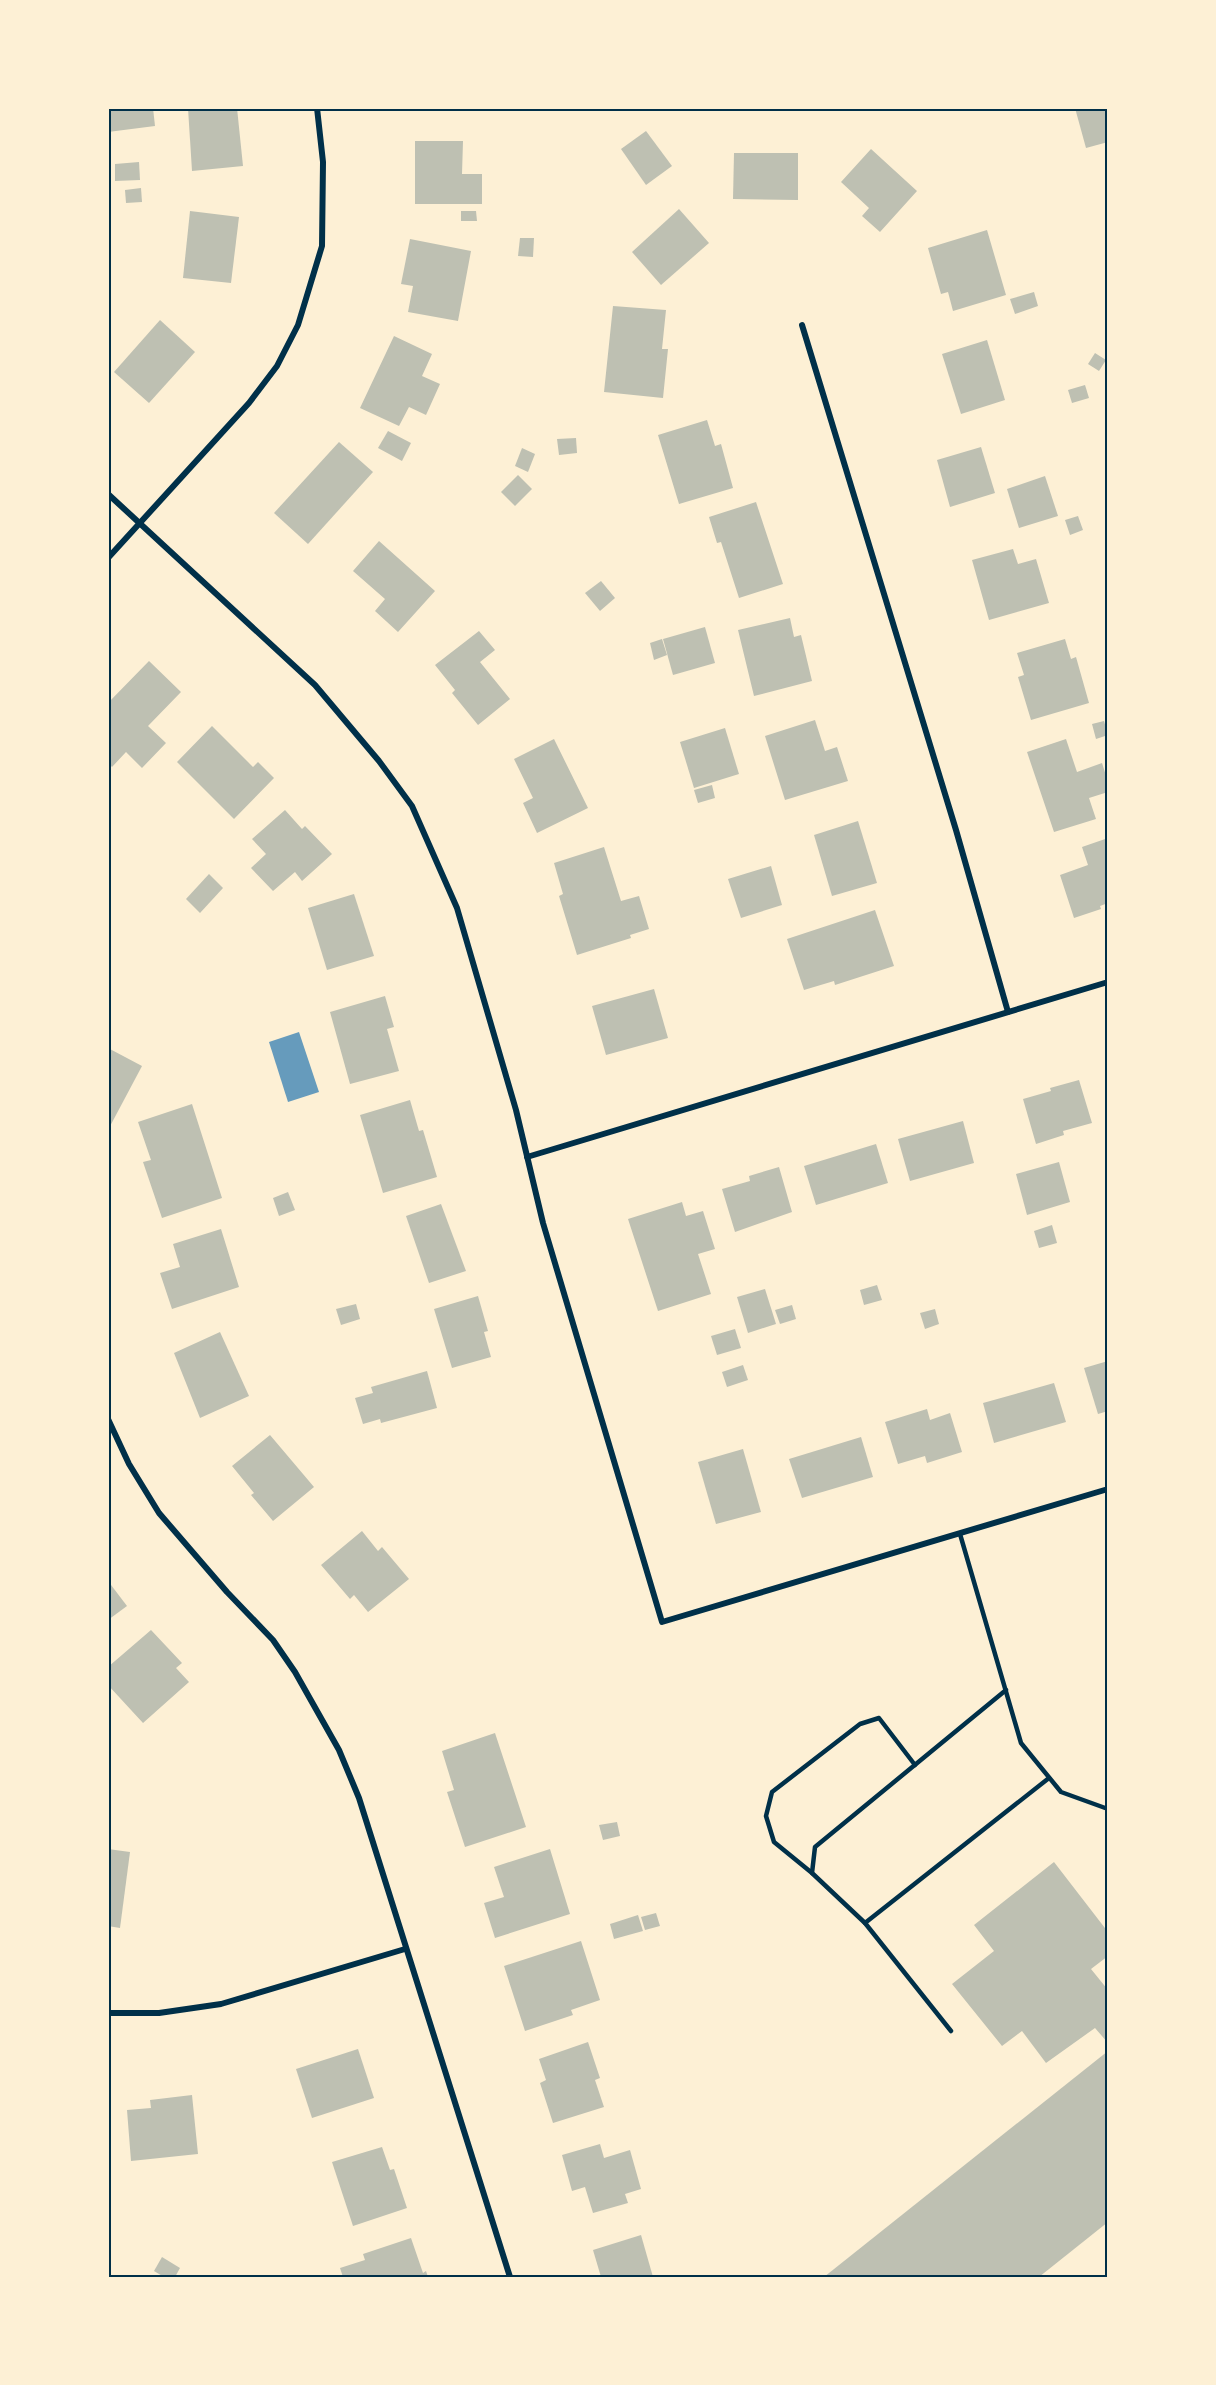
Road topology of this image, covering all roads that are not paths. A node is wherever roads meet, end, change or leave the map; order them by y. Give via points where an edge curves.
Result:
1 (317, 108) edge
2 (802, 325) dead end
3 (108, 494) edge
4 (140, 523) junction
5 (108, 558) edge
6 (1108, 982) edge
7 (1008, 1012) junction
8 (527, 1157) junction
9 (108, 1419) edge
10 (1108, 1489) edge
11 (960, 1534) junction
12 (1006, 1690) junction
13 (915, 1765) junction
14 (1049, 1778) junction
15 (1108, 1809) edge
16 (812, 1873) junction
17 (865, 1923) junction
18 (405, 1949) junction
19 (108, 2013) edge
20 (951, 2031) dead end
21 (510, 2277) edge

1 - 4 street via 323,162 322,246 298,325 278,366 249,404
2 - 7 street via 953,818
3 - 4 street
4 - 5 street
4 - 8 street via 315,685 412,806 457,908
6 - 7 street
7 - 8 street
8 - 11 street via 543,1223 662,1622
9 - 18 street via 129,1464 159,1513 273,1640 313,1701 359,1798
10 - 11 street
11 - 12 lane
12 - 13 lane
12 - 14 lane via 1022,1743
13 - 16 lane via 814,1847
13 - 16 lane via 879,1718 860,1724 772,1792 766,1816 774,1842
14 - 15 lane via 1061,1792
14 - 17 lane
16 - 17 lane
17 - 20 lane
18 - 19 street via 221,2004 159,2013
18 - 21 street

